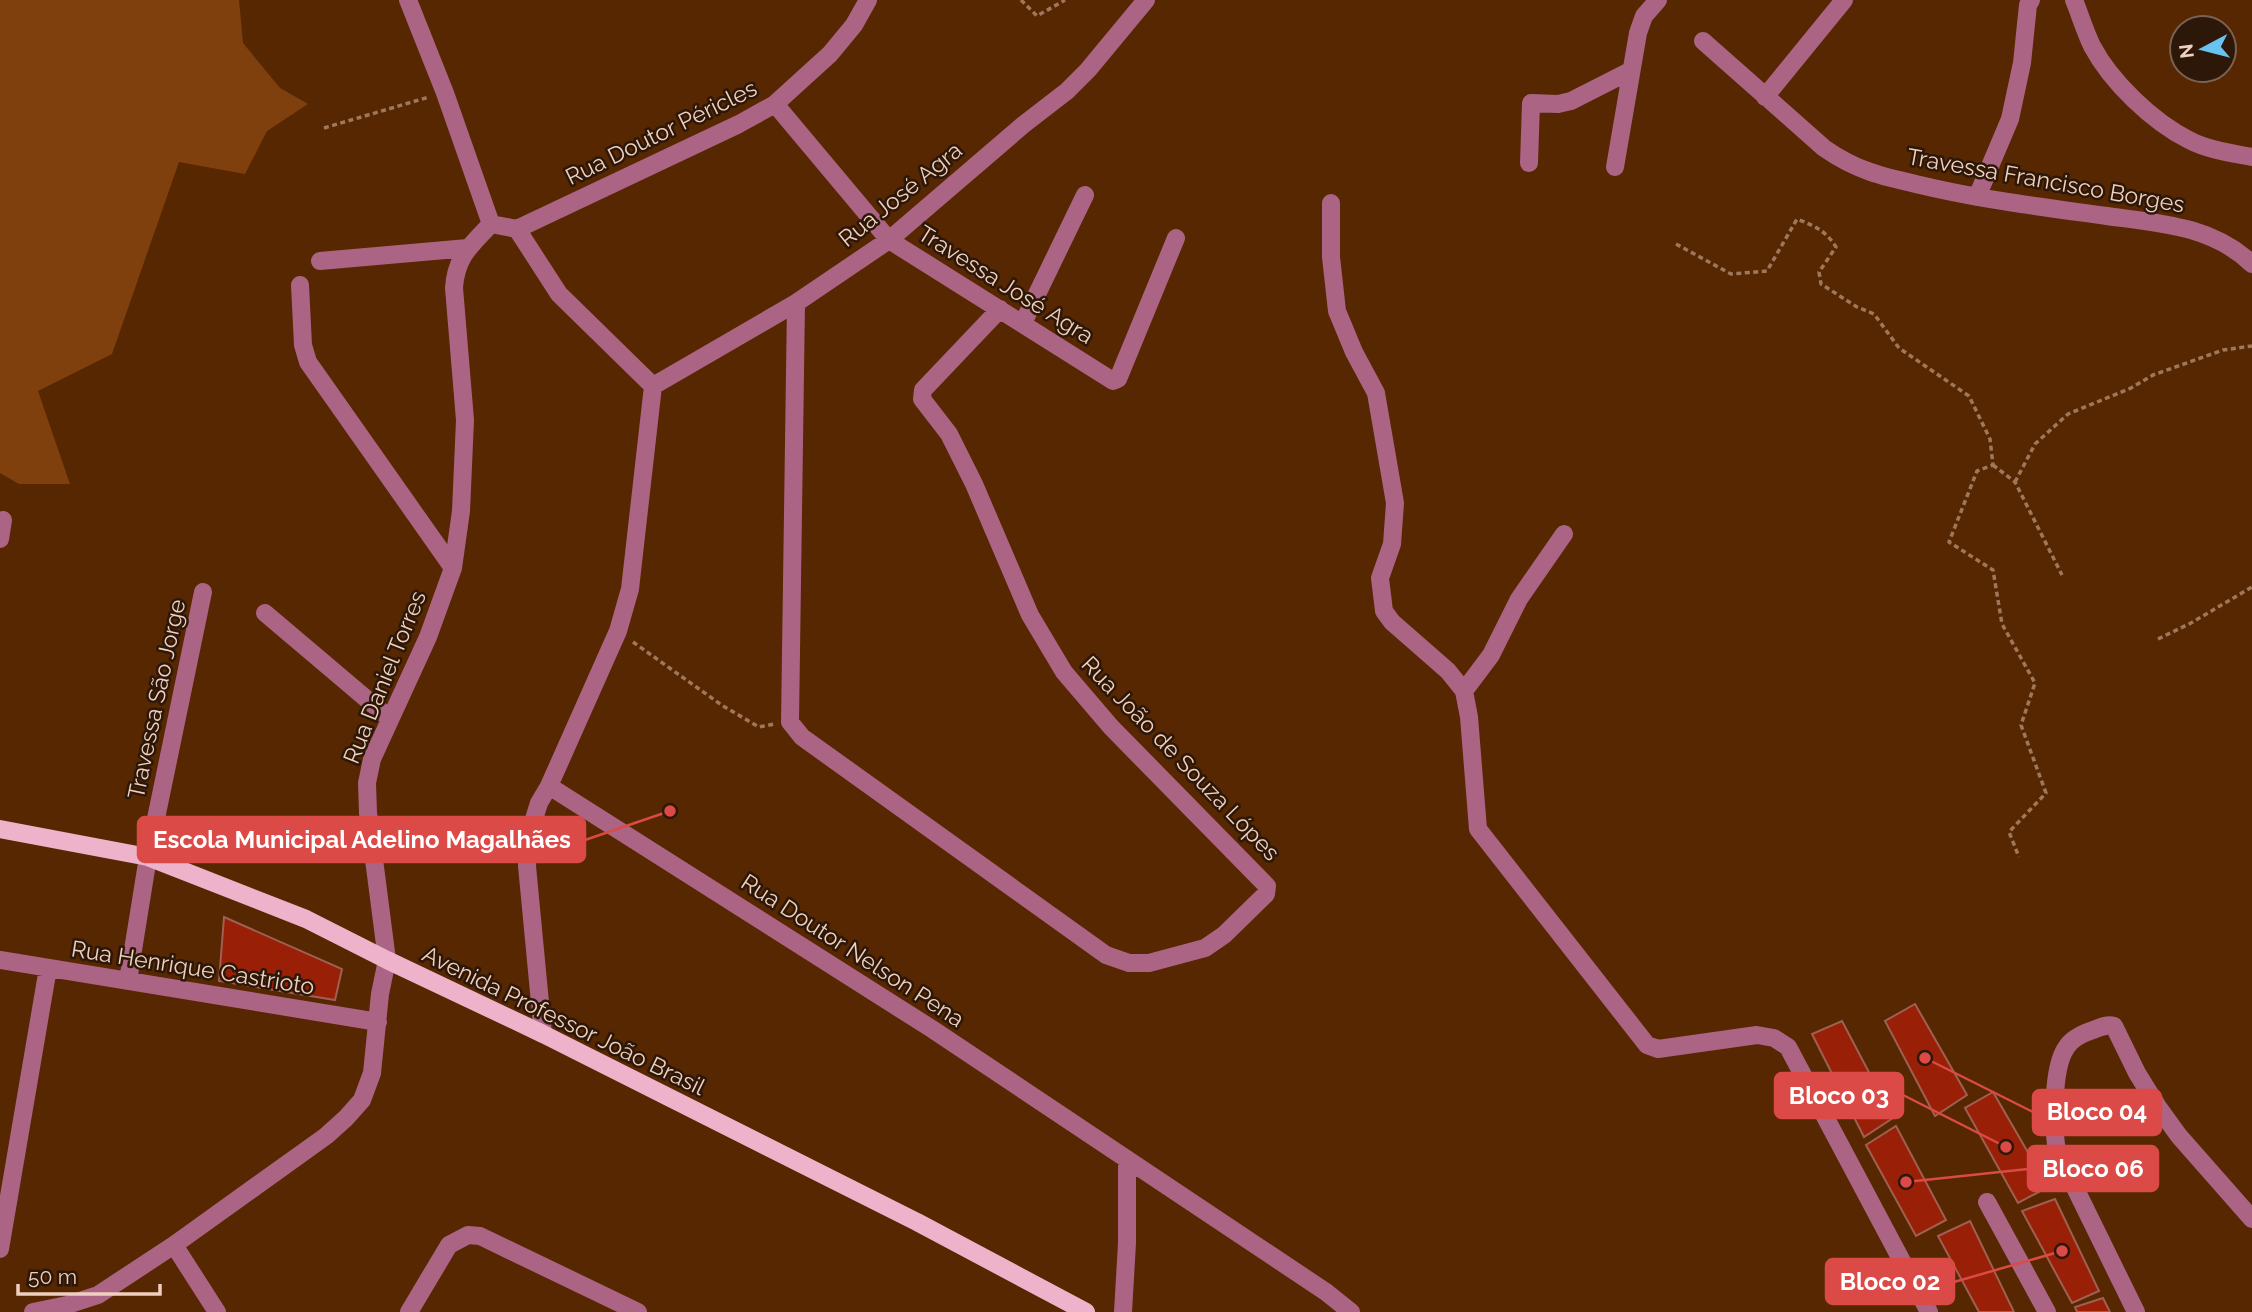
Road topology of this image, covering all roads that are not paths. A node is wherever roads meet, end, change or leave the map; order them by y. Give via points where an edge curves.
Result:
1 (408, 0) edge
2 (868, 0) edge
3 (1146, 0) edge
4 (1658, 0) edge
5 (1844, 0) edge
6 (2031, 0) edge
7 (2074, 0) edge
8 (1703, 41) dead end
9 (1630, 71) junction
10 (1765, 97) junction
11 (775, 104) junction
12 (2252, 157) edge
13 (1529, 163) dead end
14 (1615, 167) dead end
15 (1085, 195) dead end
16 (1977, 197) junction
17 (1331, 203) dead end
18 (491, 224) junction
19 (517, 229) junction
20 (1176, 238) dead end
21 (890, 240) junction
22 (468, 248) junction
23 (320, 261) dead end
24 (2252, 264) edge
25 (300, 285) dead end
26 (796, 303) junction
27 (1000, 309) junction
28 (1023, 323) junction
29 (653, 386) junction
30 (3, 520) dead end
31 (1564, 534) dead end
32 (0, 539) edge
33 (453, 568) junction
34 (203, 592) dead end
35 (265, 613) dead end
36 (1464, 691) junction
37 (389, 718) junction
38 (549, 786) junction
39 (0, 830) edge
40 (148, 857) junction
41 (0, 960) edge
42 (387, 960) junction
43 (48, 968) junction
44 (128, 981) junction
45 (378, 1022) junction
46 (544, 1034) junction
47 (1127, 1160) junction
48 (1987, 1202) dead end
49 (2252, 1219) edge
50 (174, 1245) junction
51 (0, 1249) edge
52 (98, 1303) edge
53 (33, 1312) edge
54 (217, 1312) edge
55 (409, 1312) edge
56 (638, 1312) edge
57 (1086, 1312) edge
58 (1123, 1312) edge
59 (1352, 1312) edge
60 (1929, 1312) edge
61 (2047, 1312) edge
62 (2136, 1312) edge

1 - 18 street
2 - 11 street, Rua Doutor Péricles via 830,54
3 - 21 street, Rua José Agra via 1066,91
4 - 9 street via 1644,16
5 - 10 street
6 - 16 street via 2010,119
7 - 12 street via 2102,62 2139,104 2190,141
8 - 10 street, Travessa Francisco Borges
9 - 13 street via 1571,101 1531,103
9 - 14 street
10 - 16 street, Travessa Francisco Borges via 1845,163 1871,174
11 - 19 street, Rua Doutor Péricles
11 - 21 street, Travessa José Agra
15 - 28 street
16 - 24 street, Travessa Francisco Borges via 2189,228 2220,240
17 - 36 street via 1337,311 1376,393 1395,503 1392,544 1380,578 1384,611
18 - 19 street
18 - 22 street, Rua Daniel Torres
19 - 29 street via 559,294
20 - 28 street, Travessa José Agra via 1116,381
21 - 26 street, Rua José Agra
21 - 27 street, Travessa José Agra
22 - 23 street
22 - 33 street, Rua Daniel Torres via 455,271 454,288 465,420
25 - 33 street via 308,362
26 - 27 street, Rua João de Souza Lópes via 790,722 824,754 1106,955 1129,963 1149,963 1205,948 1266,894 1267,886 1063,672 1030,615 949,434 922,399 923,390
26 - 29 street, Rua José Agra
27 - 28 street, Travessa José Agra
29 - 38 street via 630,589 618,631
30 - 32 street
31 - 36 street
33 - 37 street, Rua Daniel Torres via 428,637
34 - 40 street, Travessa São Jorge
35 - 37 street
36 - 60 street via 1478,829 1647,1045 1658,1049 1757,1035 1788,1047
37 - 42 street, Rua Daniel Torres via 367,783
38 - 46 street via 528,835 527,866
38 - 47 street, Rua Doutor Nelson Pena via 932,1029
39 - 40 main road, Avenida Professor João Brasil
40 - 42 main road, Avenida Professor João Brasil via 306,919
40 - 44 street, Travessa São Jorge
41 - 43 street, Rua Henrique Castrioto
42 - 45 street, Rua Daniel Torres
42 - 46 main road, Avenida Professor João Brasil
43 - 44 street, Rua Henrique Castrioto
43 - 51 street
44 - 45 street, Rua Henrique Castrioto
45 - 50 street, Rua Daniel Torres via 372,1073 362,1100 346,1118
46 - 57 main road, Avenida Professor João Brasil
47 - 58 street
47 - 59 street, Rua Doutor Nelson Pena
48 - 61 street
49 - 62 street via 2158,1107 2116,1028 2112,1025 2084,1033 2066,1047 2058,1071 2057,1152
50 - 52 street, Rua Daniel Torres
50 - 54 street
52 - 53 street, Rua Daniel Torres
55 - 56 street via 449,1245 468,1235 480,1236

